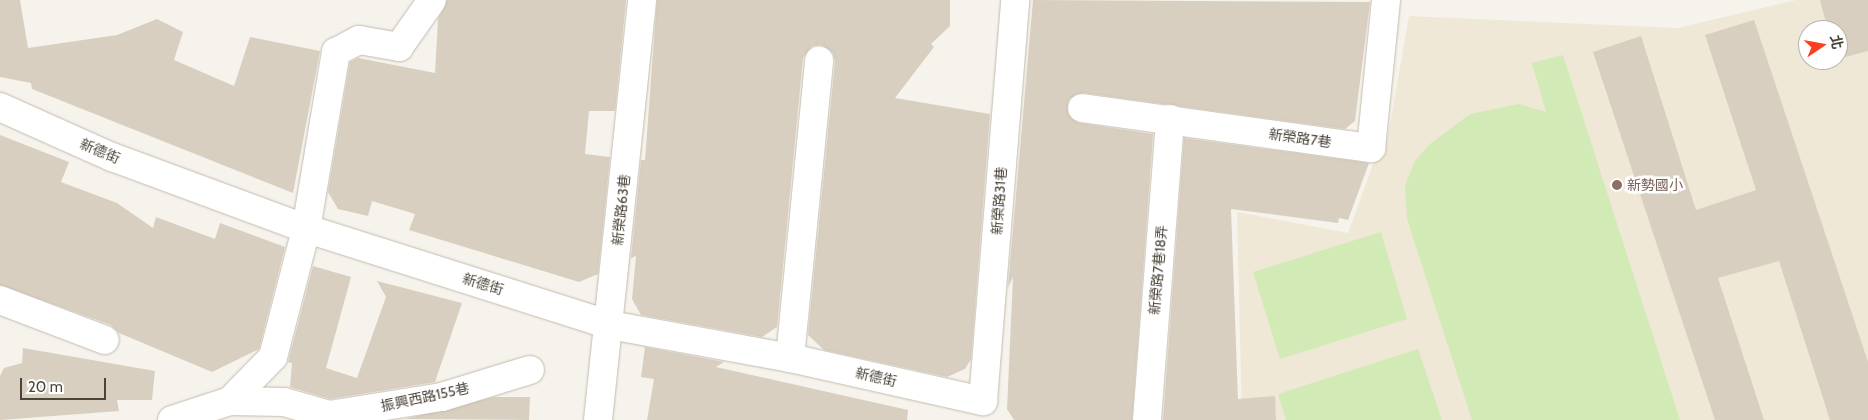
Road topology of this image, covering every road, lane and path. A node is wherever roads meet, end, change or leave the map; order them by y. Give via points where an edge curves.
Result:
1 (432, 0) edge
2 (642, 0) edge
3 (1015, 0) edge
4 (1386, 0) edge
5 (819, 60) dead end
6 (0, 107) edge
7 (1082, 108) dead end
8 (1170, 119) junction
9 (306, 229) junction
10 (0, 300) edge
11 (610, 325) junction
12 (106, 340) dead end
13 (790, 358) junction
14 (530, 370) dead end
15 (230, 401) junction
16 (988, 411) edge
17 (172, 420) edge
18 (598, 420) edge
19 (1146, 420) edge

1 - 9 lane via 399,47 359,40 336,52
2 - 11 lane, 新榮路63巷
3 - 16 lane, 新榮路31巷
4 - 8 lane, 新榮路7巷 via 1371,148
5 - 13 lane
6 - 9 lane, 新德街 via 112,157
7 - 8 lane, 新榮路7巷
8 - 19 lane, 新榮路7巷18弄
9 - 11 lane, 新德街
9 - 15 lane via 273,357
10 - 12 lane
11 - 13 lane, 新德街
11 - 18 lane, 新榮路63巷
13 - 16 lane, 新德街
14 - 15 lane, 振興西路155巷 via 442,397 329,415 284,402
15 - 17 lane, 振興西路155巷

